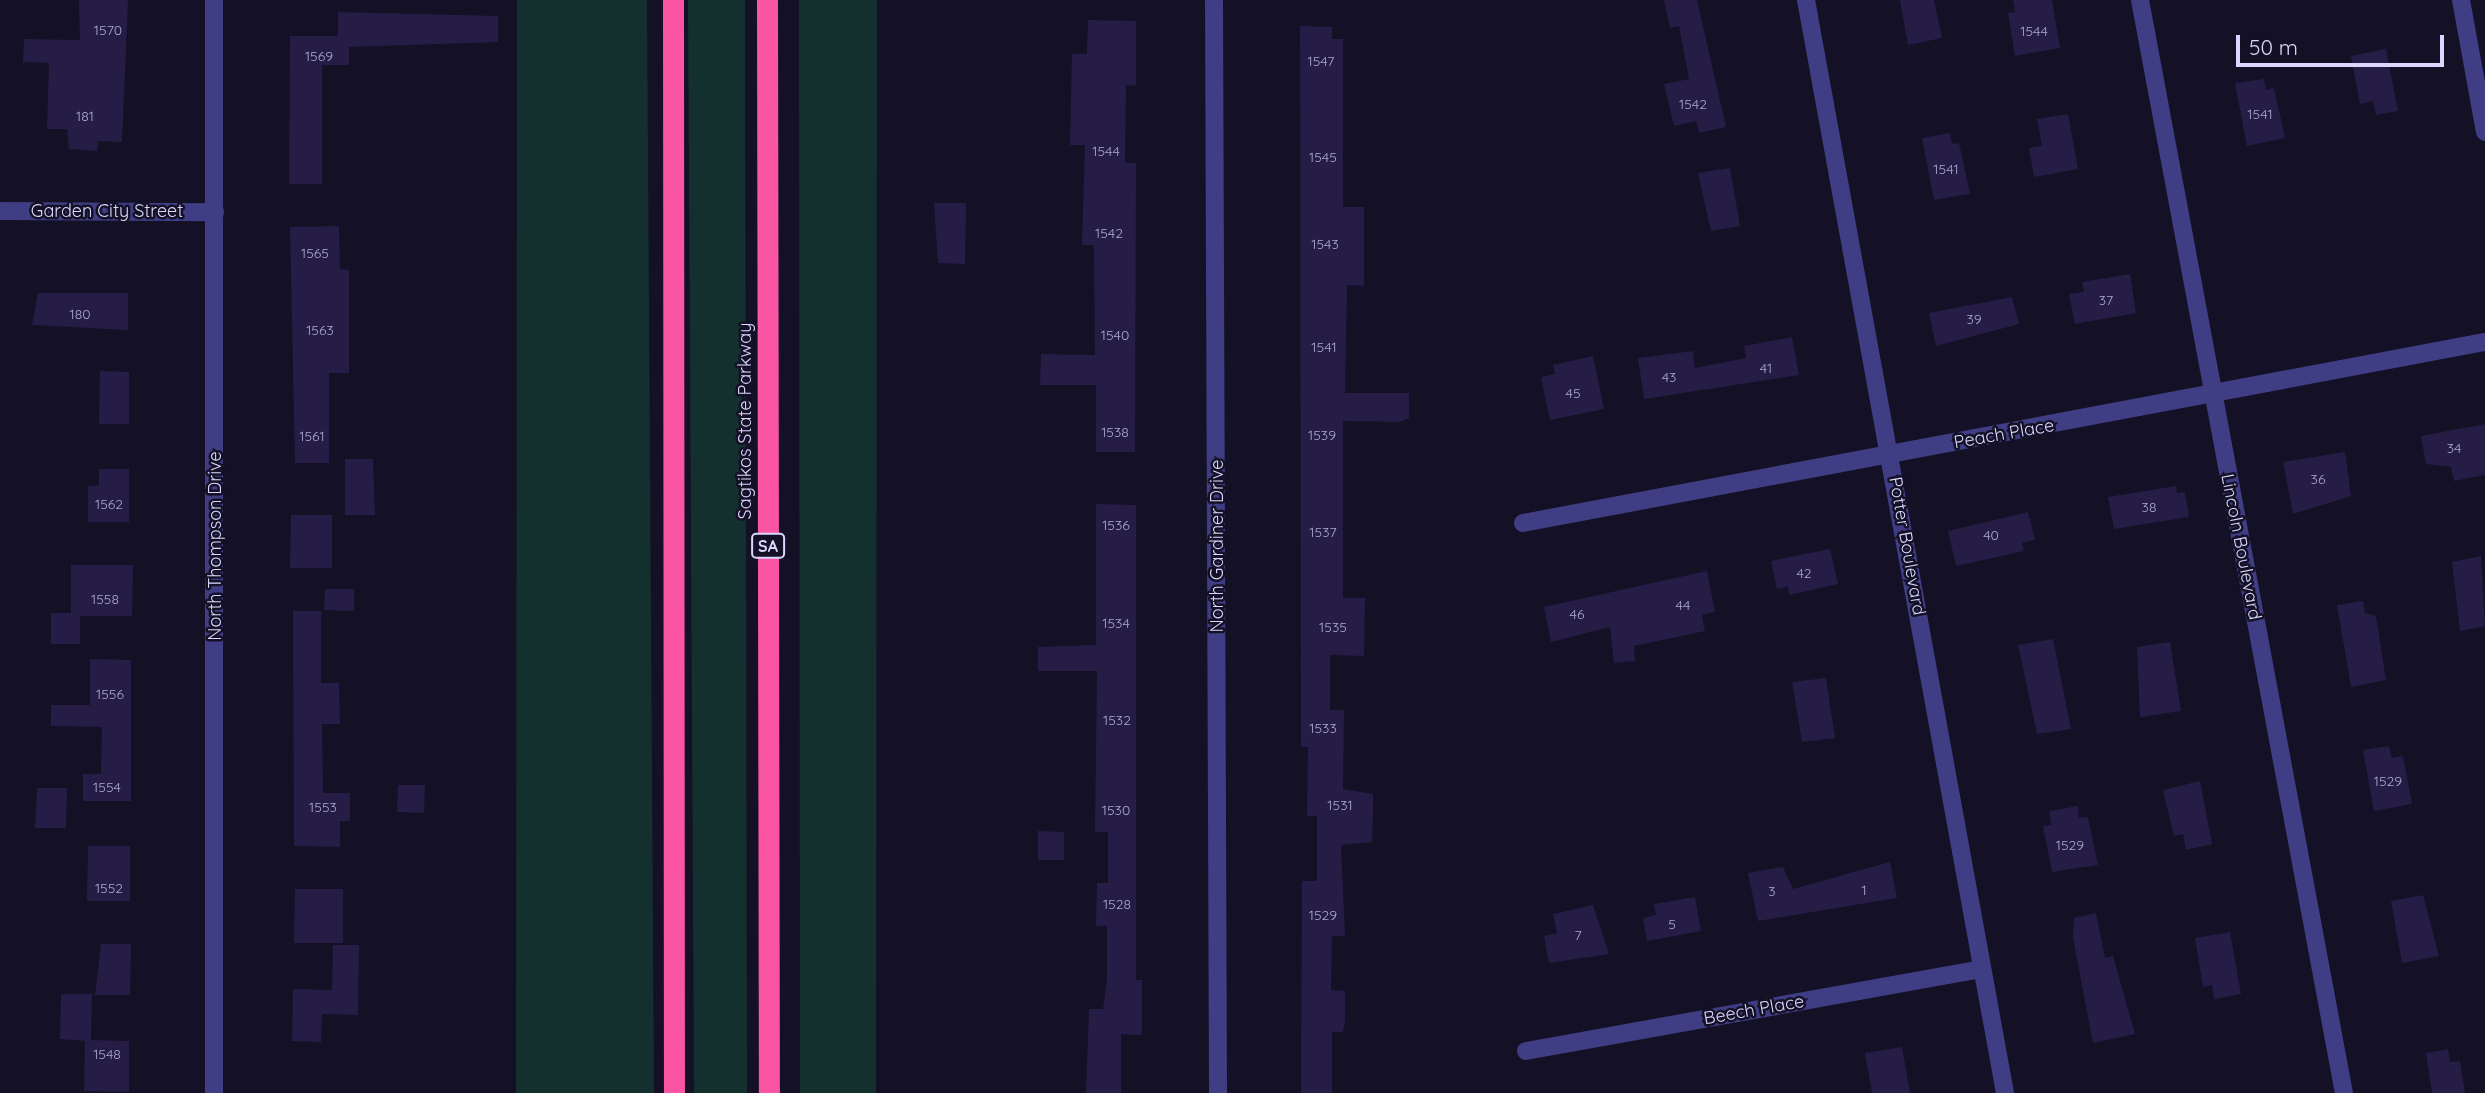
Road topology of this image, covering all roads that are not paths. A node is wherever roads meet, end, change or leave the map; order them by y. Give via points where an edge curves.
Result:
1 (214, 0) edge
2 (673, 0) edge
3 (767, 0) edge
4 (1214, 0) edge
5 (1806, 0) edge
6 (2140, 0) edge
7 (2461, 0) edge
8 (2485, 132) edge
9 (0, 211) edge
10 (215, 212) junction
11 (2485, 342) edge
12 (2211, 396) junction
13 (1892, 455) junction
14 (1524, 523) dead end
15 (1982, 969) junction
16 (1526, 1051) dead end
17 (214, 1093) edge
18 (674, 1093) edge
19 (769, 1093) edge
20 (1217, 1093) edge
21 (2005, 1093) edge
22 (2344, 1093) edge

1 - 10 street, North Thompson Drive
2 - 18 highway
3 - 19 highway, Sagtikos State Parkway / SA
4 - 20 street, North Gardiner Drive
5 - 13 street, Potter Boulevard
6 - 12 street, Lincoln Boulevard
7 - 8 street
9 - 10 street, Garden City Street
10 - 17 street, North Thompson Drive
11 - 12 street, Peach Place
12 - 13 street, Peach Place
12 - 22 street, Lincoln Boulevard
13 - 14 street, Peach Place
13 - 15 street, Potter Boulevard
15 - 16 street, Beech Place
15 - 21 street, Potter Boulevard

